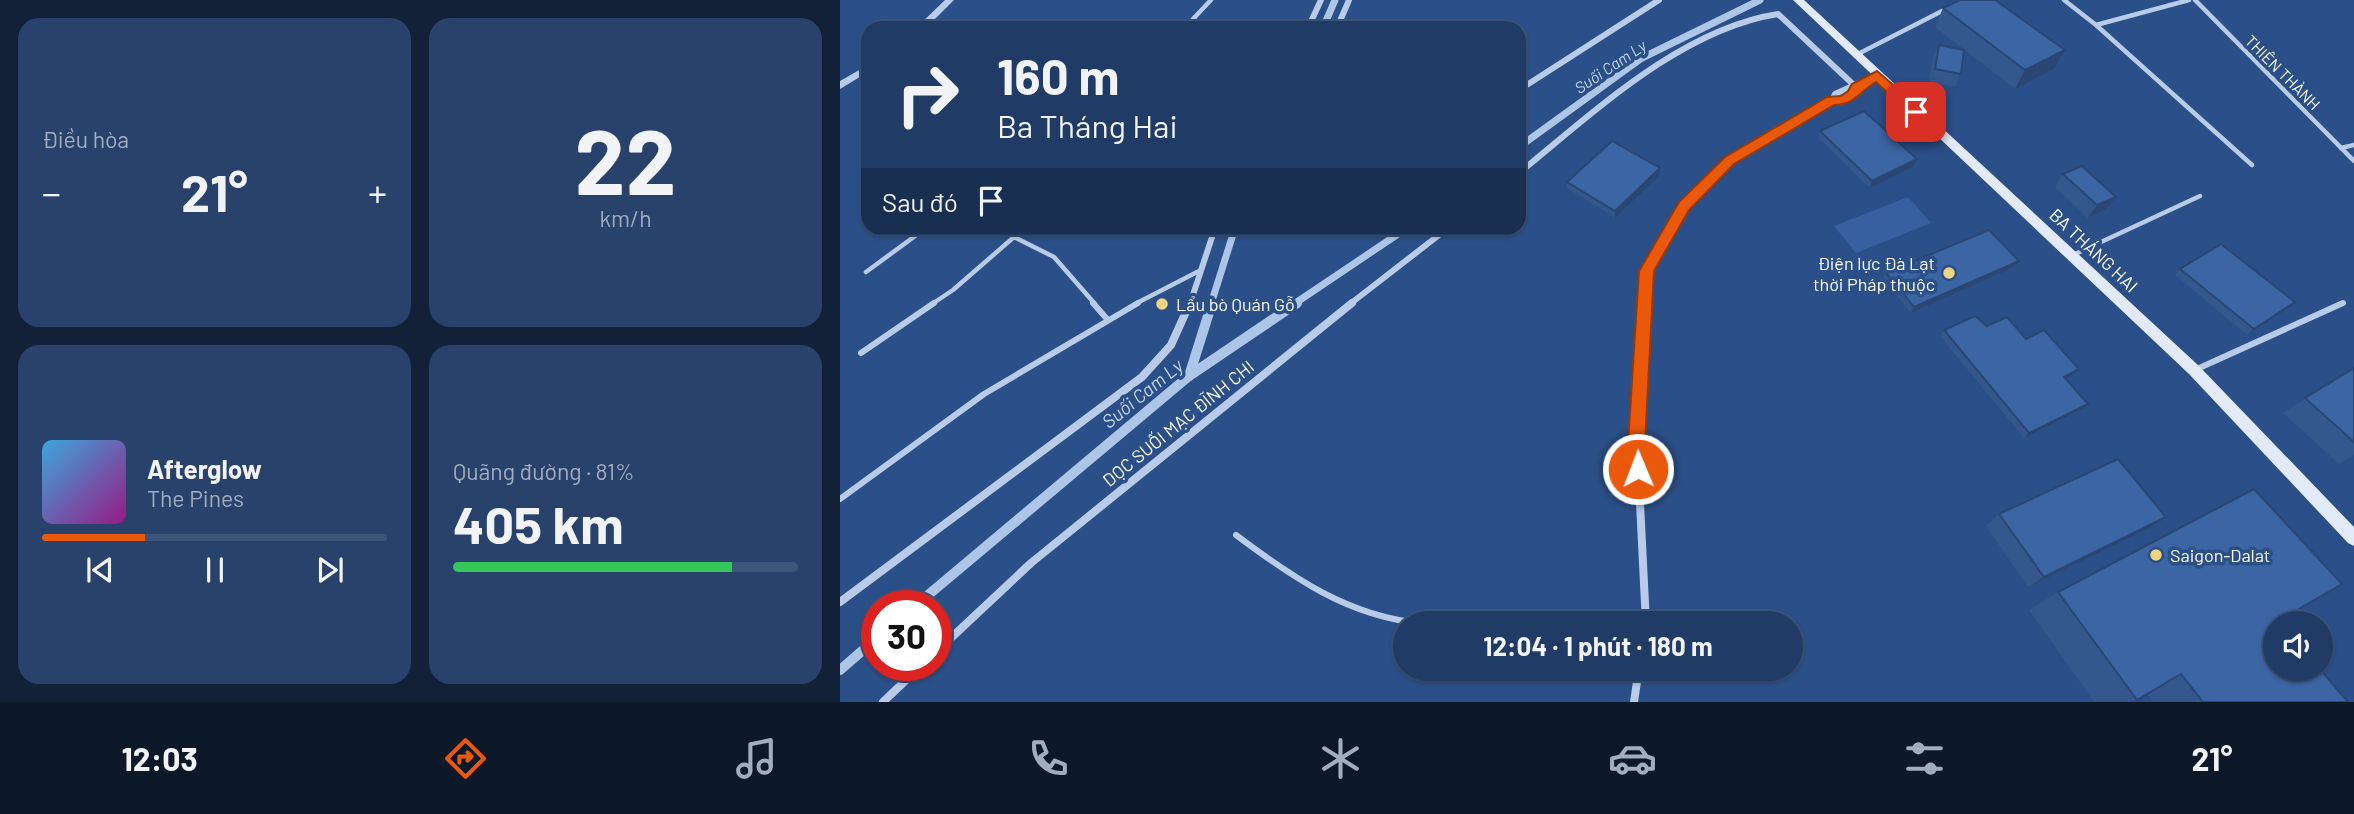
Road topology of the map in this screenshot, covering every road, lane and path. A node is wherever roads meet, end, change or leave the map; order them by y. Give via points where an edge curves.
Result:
1 (950, 0) edge
2 (1211, 0) edge
3 (1321, 0) edge
4 (1349, 0) edge
5 (1660, 0) edge
6 (2064, 0) edge
7 (2189, 0) edge
8 (2194, 0) edge
9 (1801, 2) edge
10 (1954, 6) edge
11 (928, 21) edge
12 (1196, 21) edge
13 (1311, 21) edge
14 (1340, 21) edge
15 (2096, 25) junction
16 (1856, 55) junction
17 (861, 72) edge
18 (1877, 75) junction
19 (840, 86) edge
20 (1526, 86) edge
21 (1856, 87) junction
22 (2354, 145) edge
23 (2341, 148) junction
24 (2354, 161) edge
25 (2252, 165) dead end
26 (1526, 168) edge
27 (2200, 196) dead end
28 (916, 235) edge
29 (1012, 235) edge
30 (1213, 235) edge
31 (1439, 235) edge
32 (1014, 237) junction
33 (2073, 255) junction
34 (1201, 270) junction
35 (866, 272) dead end
36 (2343, 303) dead end
37 (1107, 319) junction
38 (861, 352) dead end
39 (2194, 370) junction
40 (840, 499) edge
41 (1237, 535) dead end
42 (2354, 538) edge
43 (840, 602) edge
44 (1645, 611) edge
45 (1393, 620) edge
46 (952, 637) edge
47 (905, 681) edge
48 (1637, 681) edge
49 (883, 702) edge
50 (1633, 702) edge

1 - 11 street
2 - 12 lane via 1193,19
3 - 13 street
4 - 14 street
5 - 20 street
6 - 15 lane
7 - 15 lane
8 - 23 lane, THIÊN THÀNH
9 - 16 main road, BA THÁNG HAI
10 - 16 lane
15 - 25 lane
16 - 18 main road, BA THÁNG HAI
17 - 19 street
18 - 21 street
18 - 33 main road, BA THÁNG HAI
21 - 26 street via 1778,14 1759,13 1650,71
21 - 44 street via 1844,100 1832,100 1729,161 1684,206 1646,271 1637,444
22 - 23 lane
23 - 24 lane, THIÊN THÀNH
27 - 33 lane
28 - 35 lane
29 - 32 lane
30 - 34 street
31 - 46 street, DỌC SUỐI MẠC ĐĨNH CHI via 1041,554
32 - 37 lane via 1054,257
32 - 38 lane via 953,290
33 - 39 main road, BA THÁNG HAI
34 - 37 lane
34 - 43 street via 1171,345 1142,377
36 - 39 lane
37 - 40 lane via 985,394
39 - 42 main road, BA THÁNG HAI
41 - 45 lane via 1276,565 1341,602
47 - 49 street
48 - 50 street

